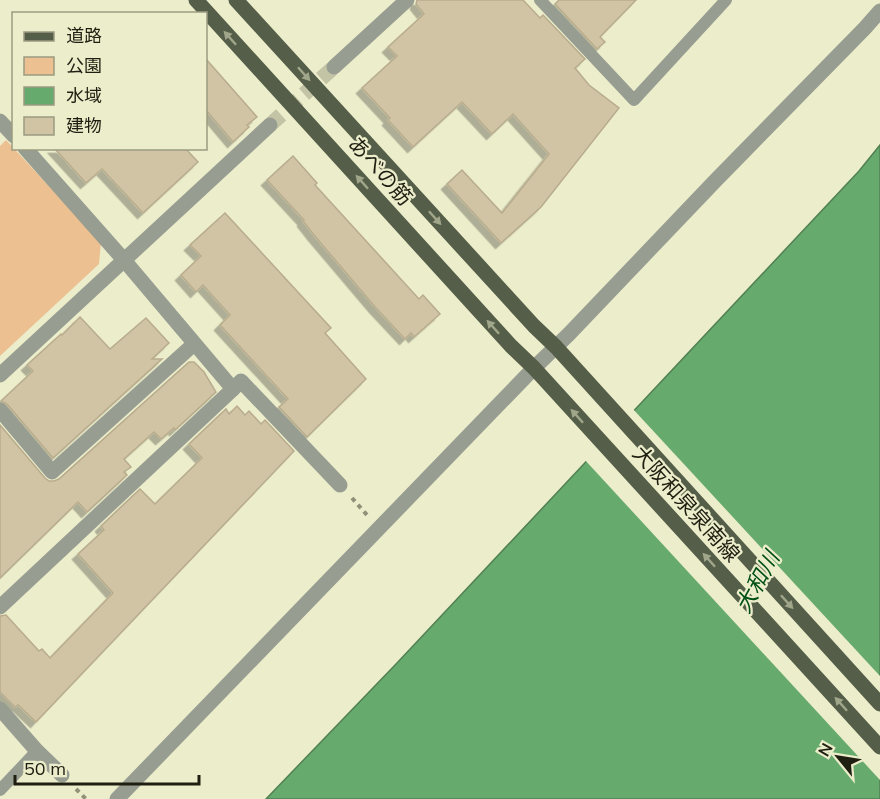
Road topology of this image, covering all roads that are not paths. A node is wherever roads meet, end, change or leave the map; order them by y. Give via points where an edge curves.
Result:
1 (196, 0) edge
2 (236, 0) edge
3 (406, 0) edge
4 (540, 0) edge
5 (726, 0) edge
6 (207, 12) edge
7 (207, 12) edge
8 (880, 12) edge
9 (334, 67) tunnel mouth
10 (0, 121) edge
11 (270, 125) tunnel mouth
12 (12, 134) edge
13 (27, 150) edge
14 (124, 260) junction
15 (194, 344) junction
16 (556, 347) junction
17 (534, 368) junction
18 (0, 375) edge
19 (233, 389) junction
20 (0, 410) edge
21 (340, 485) road end
22 (0, 607) edge
23 (880, 704) edge
24 (0, 710) edge
25 (880, 747) edge
26 (38, 751) junction
27 (62, 775) dead end
28 (0, 790) edge
29 (117, 799) edge

7 -> 1 main road, あべの筋
2 -> 16 main road, あべの筋
3 - 9 street
4 - 5 lane via 634,100
17 -> 6 main road, あべの筋
8 - 16 street
10 - 12 street
11 - 14 street
13 - 14 street
14 - 15 street
14 - 18 street
15 - 19 street
15 - 20 street via 52,472
16 - 17 street
16 -> 23 main road, 大阪和泉泉南線
25 -> 17 main road, 大阪和泉泉南線
17 - 29 street
19 - 21 street via 241,381
19 - 22 street
24 - 26 street
26 - 27 street
26 - 28 lane

